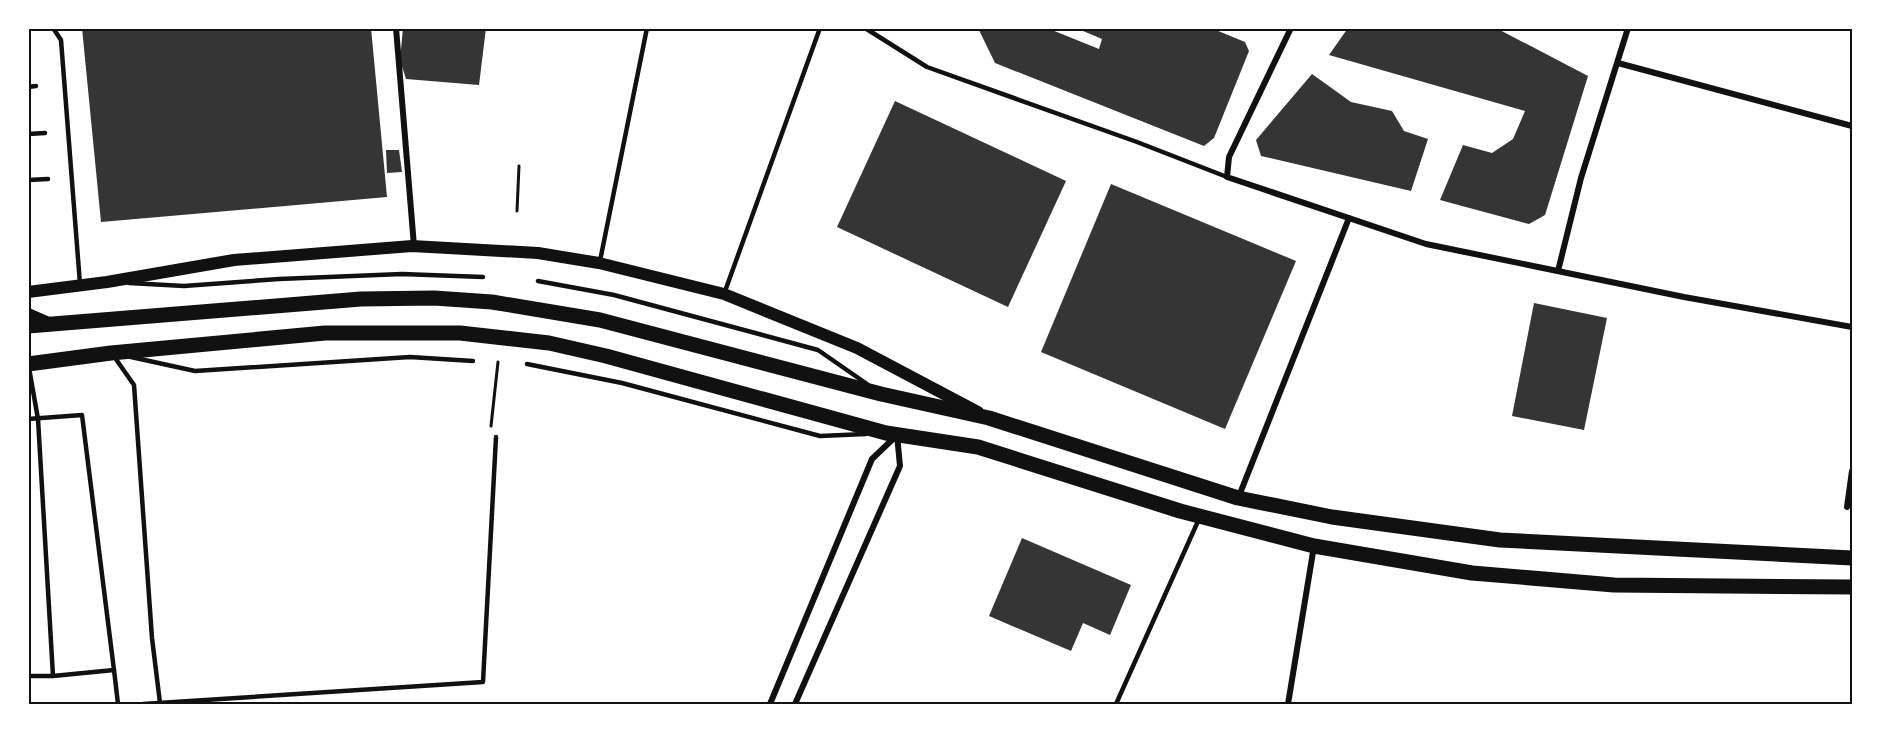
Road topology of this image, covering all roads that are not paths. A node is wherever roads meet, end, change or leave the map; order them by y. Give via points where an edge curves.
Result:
1 (53, 28) edge
2 (396, 28) edge
3 (647, 28) edge
4 (819, 28) edge
5 (865, 28) edge
6 (1291, 28) edge
7 (1628, 28) edge
8 (1618, 63) junction
9 (36, 86) dead end
10 (28, 87) edge
11 (1852, 126) edge
12 (45, 133) dead end
13 (28, 134) edge
14 (1227, 177) junction
15 (48, 179) dead end
16 (28, 180) edge
17 (1349, 218) junction
18 (414, 247) junction
19 (599, 263) junction
20 (1558, 271) junction
21 (483, 277) dead end
22 (538, 281) dead end
23 (107, 282) junction
24 (81, 286) junction
25 (28, 292) edge
26 (724, 294) junction
27 (28, 314) edge
28 (55, 325) junction
29 (28, 326) edge
30 (1852, 327) edge
31 (111, 353) junction
32 (473, 361) dead end
33 (527, 364) dead end
34 (28, 365) edge
35 (881, 394) junction
36 (989, 418) junction
37 (28, 419) edge
38 (38, 419) junction
39 (892, 434) junction
40 (496, 437) dead end
41 (1852, 471) edge
42 (1238, 498) junction
43 (1846, 507) dead end
44 (1200, 516) junction
45 (1314, 546) junction
46 (1852, 558) edge
47 (1852, 587) edge
48 (114, 670) junction
49 (28, 676) edge
50 (53, 676) junction
51 (160, 703) junction
52 (118, 705) edge
53 (143, 705) edge
54 (770, 705) edge
55 (795, 705) edge
56 (1116, 705) edge
57 (1288, 705) edge

1 - 24 lane via 61,40
2 - 18 street
3 - 19 lane
4 - 26 lane
5 - 14 lane via 927,67
6 - 14 street via 1229,157
7 - 8 street
8 - 11 street
8 - 20 street via 1581,178
9 - 10 lane
12 - 13 lane
14 - 17 street
15 - 16 lane
17 - 20 street via 1426,244
17 - 42 street
18 - 19 main road via 538,253
18 - 23 main road via 234,260
19 - 26 main road
20 - 30 street
21 - 23 lane via 402,274 184,286
22 - 35 lane via 614,295 818,350
23 - 24 main road
24 - 25 main road
26 - 36 main road via 857,348
27 - 28 main road
28 - 29 main road
28 - 35 main road via 361,299 492,302 600,320
31 - 32 lane via 195,371 410,357
31 - 34 main road
31 - 39 main road via 325,333 460,333 549,343 606,356
31 - 51 lane via 134,385
33 - 39 lane via 622,383 820,436
34 - 38 lane
35 - 36 main road
36 - 42 main road
37 - 38 lane
38 - 48 lane via 82,415
38 - 50 lane
39 - 44 main road via 978,447
39 - 54 street via 872,459
39 - 55 street via 900,466
40 - 51 lane via 483,682
41 - 43 street
42 - 46 main road via 1332,517 1500,540
44 - 45 main road
44 - 56 lane
45 - 47 main road via 1472,573 1602,584
45 - 57 street
48 - 50 lane
48 - 52 lane
49 - 50 lane
51 - 53 lane

